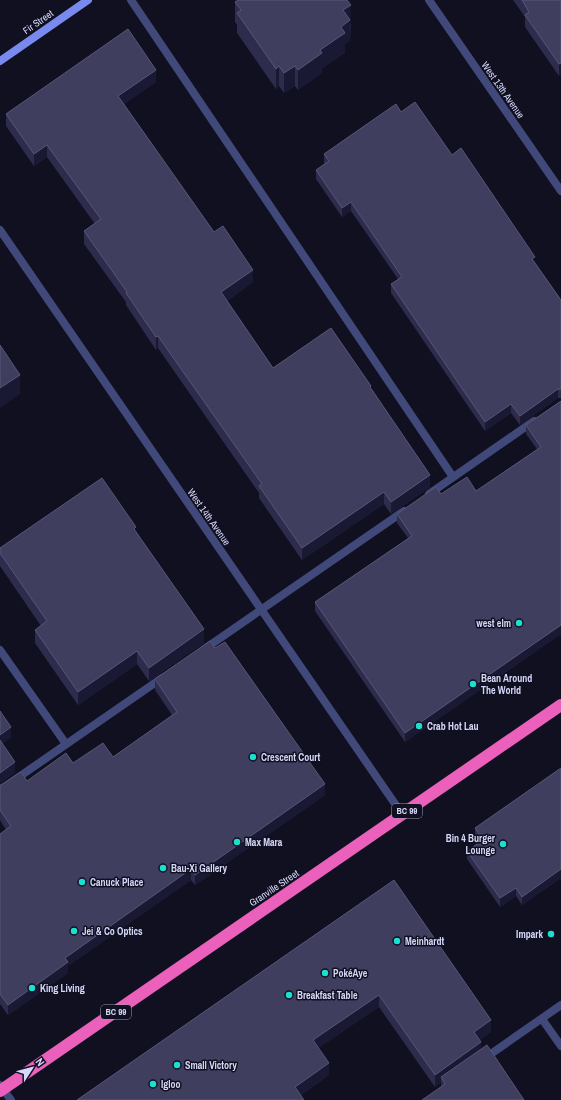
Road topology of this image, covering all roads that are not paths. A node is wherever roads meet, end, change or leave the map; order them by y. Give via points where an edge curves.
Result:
1 (88, 0) edge
2 (131, 0) edge
3 (429, 0) edge
4 (0, 60) edge
5 (561, 191) edge
6 (0, 230) edge
7 (542, 416) edge
8 (453, 477) junction
9 (422, 499) edge
10 (409, 508) edge
11 (261, 610) junction
12 (0, 650) edge
13 (198, 654) edge
14 (172, 672) edge
15 (561, 705) edge
16 (66, 744) junction
17 (0, 790) edge
18 (402, 814) junction
19 (561, 1005) edge
20 (542, 1019) junction
21 (561, 1046) edge
22 (476, 1064) edge
23 (1, 1088) edge
24 (11, 1100) edge

1 - 4 street, Fir Street
2 - 8 street
3 - 5 street, West 13th Avenue
6 - 11 street, West 14th Avenue
7 - 8 street
8 - 9 street
10 - 11 street
11 - 13 street
11 - 18 street, West 14th Avenue
12 - 16 street
14 - 16 street
15 - 18 highway, Granville Street / BC 99
16 - 17 street
18 - 23 highway, Granville Street / BC 99
19 - 20 street
20 - 21 street
20 - 22 street
23 - 24 street

